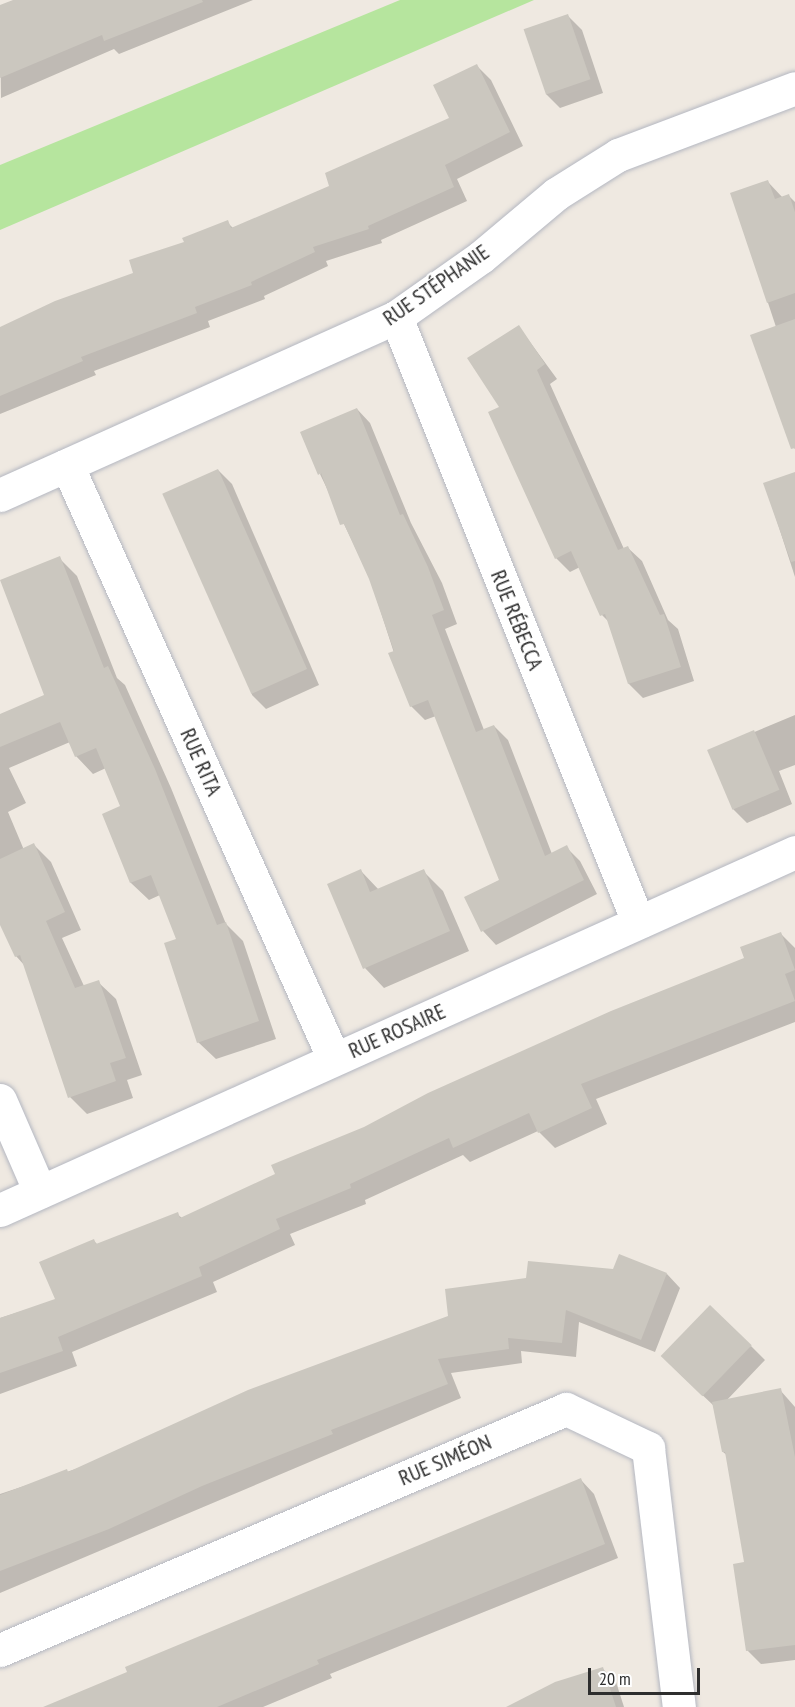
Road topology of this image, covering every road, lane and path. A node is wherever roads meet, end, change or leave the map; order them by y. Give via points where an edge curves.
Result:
1 (795, 88) edge
2 (396, 317) junction
3 (67, 465) junction
4 (0, 495) edge
5 (795, 852) edge
6 (638, 922) junction
7 (334, 1059) junction
8 (0, 1100) edge
9 (40, 1192) junction
10 (0, 1210) edge
11 (0, 1650) edge
12 (679, 1707) edge

1 - 2 street, RUE STÉPHANIE via 618,154 556,194 481,257
2 - 3 street, RUE STÉPHANIE
2 - 6 street, RUE RÉBECCA
3 - 4 street, RUE STÉPHANIE
3 - 7 street, RUE RITA
5 - 6 street, RUE ROSAIRE
6 - 7 street, RUE ROSAIRE
7 - 9 street, RUE ROSAIRE
8 - 9 street
9 - 10 street, RUE ROSAIRE
11 - 12 street, RUE SIMÉON via 566,1408 648,1448

